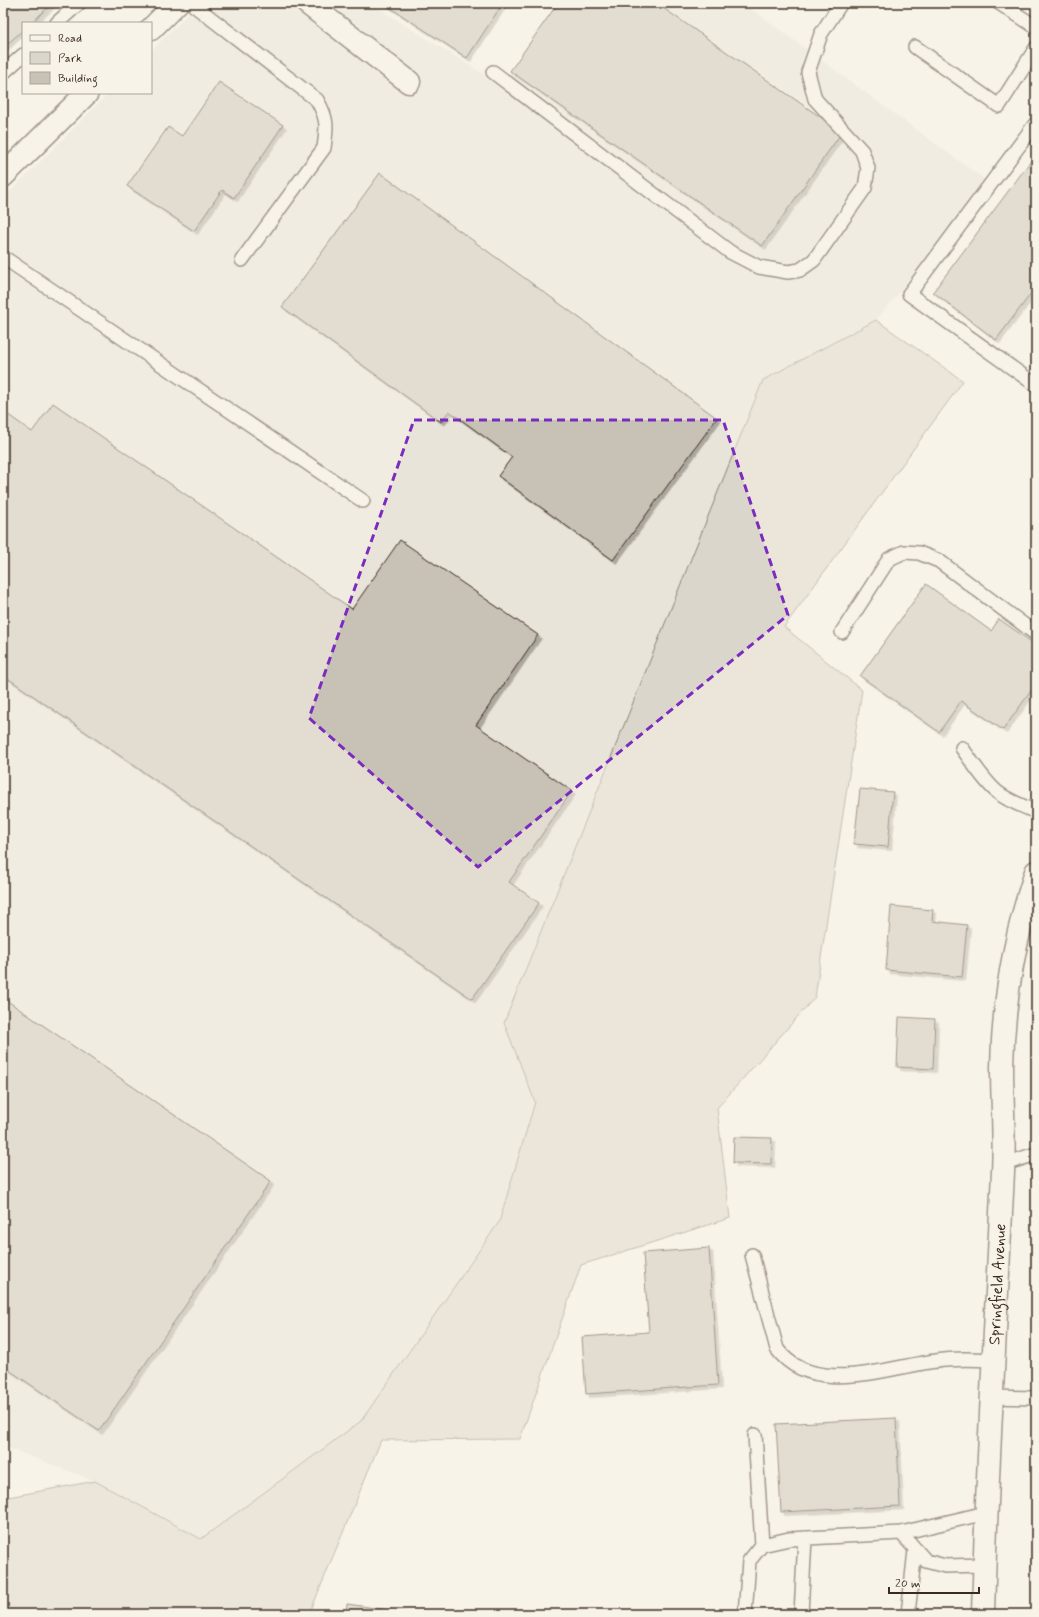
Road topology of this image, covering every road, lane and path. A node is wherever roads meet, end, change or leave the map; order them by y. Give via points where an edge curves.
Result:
1 (78, 3) edge
2 (177, 3) edge
3 (191, 3) edge
4 (307, 3) edge
5 (841, 3) edge
6 (999, 3) edge
7 (58, 22) edge
8 (1036, 27) edge
9 (152, 28) edge
10 (915, 47) dead end
11 (1036, 48) edge
12 (22, 56) edge
13 (494, 72) dead end
14 (3, 73) edge
15 (409, 82) dead end
16 (86, 94) edge
17 (1036, 123) edge
18 (3, 176) edge
19 (3, 256) edge
20 (242, 260) dead end
21 (1036, 385) edge
22 (363, 502) dead end
23 (842, 632) dead end
24 (1036, 634) edge
25 (962, 748) dead end
26 (1036, 812) edge
27 (1036, 872) edge
28 (1031, 906) edge
29 (1036, 1154) edge
30 (1004, 1164) junction
31 (752, 1255) dead end
32 (994, 1360) junction
33 (992, 1397) junction
34 (1036, 1398) edge
35 (754, 1435) dead end
36 (986, 1513) junction
37 (900, 1533) junction
38 (805, 1538) junction
39 (762, 1545) junction
40 (915, 1550) junction
41 (984, 1565) junction
42 (745, 1614) edge
43 (801, 1614) edge
44 (908, 1614) edge
45 (983, 1614) edge

1 - 7 lane
2 - 9 main road
3 - 20 lane via 317,100 325,113 324,148
4 - 15 main road
5 - 13 lane via 821,34 808,72 815,99 862,150 868,168 865,188 814,260 800,270 788,272 759,267 730,252
6 - 8 lane
10 - 11 lane via 999,106
12 - 14 lane
16 - 18 main road
17 - 21 lane via 909,294
19 - 22 lane
23 - 24 lane via 889,559 904,552 919,553 939,561
25 - 26 lane via 997,792
27 - 28 main road, Springfield Avenue
28 - 30 main road, Springfield Avenue via 1013,956 1004,1025
29 - 30 lane
30 - 32 main road, Springfield Avenue
31 - 32 lane via 778,1349 784,1359 794,1366 832,1377 935,1361
32 - 33 main road, Springfield Avenue
33 - 34 lane
33 - 36 main road, Springfield Avenue
35 - 39 lane
36 - 37 lane
36 - 41 main road, Springfield Avenue
37 - 38 lane
37 - 40 lane
38 - 39 lane
38 - 43 lane
39 - 42 lane via 749,1561
40 - 41 lane via 926,1561 945,1566
40 - 44 lane
41 - 45 main road, Springfield Avenue

